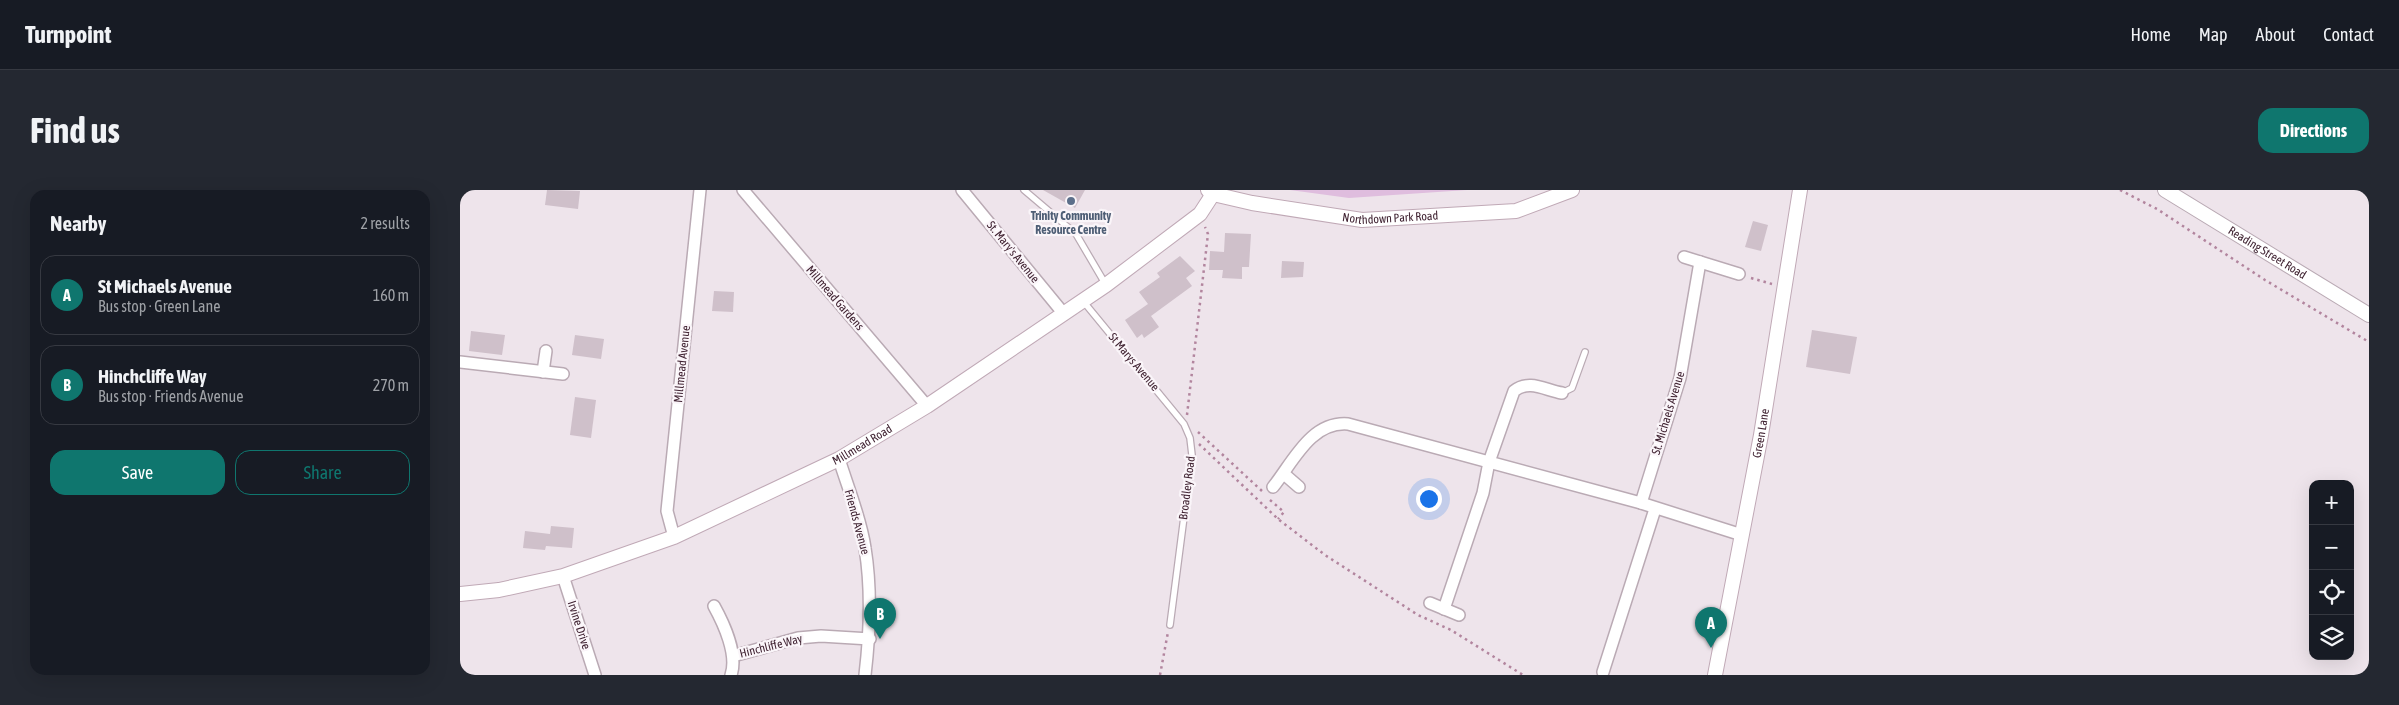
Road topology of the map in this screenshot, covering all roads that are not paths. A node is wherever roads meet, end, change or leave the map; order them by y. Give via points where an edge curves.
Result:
1 (700, 190) edge
2 (743, 190) edge
3 (962, 190) edge
4 (1024, 190) edge
5 (1572, 190) edge
6 (1800, 190) edge
7 (2165, 190) edge
8 (1210, 192) edge
9 (1684, 257) dead end
10 (1700, 262) junction
11 (1739, 274) road end
12 (1106, 285) junction
13 (1083, 301) junction
14 (1064, 314) junction
15 (2369, 315) edge
16 (546, 351) dead end
17 (1585, 352) dead end
18 (460, 362) edge
19 (543, 372) junction
20 (562, 374) dead end
21 (1562, 393) joint
22 (928, 406) junction
23 (1184, 424) joint
24 (839, 459) junction
25 (1489, 462) junction
26 (1284, 474) junction
27 (1299, 486) dead end
28 (1273, 487) dead end
29 (1641, 503) junction
30 (1655, 509) junction
31 (1742, 536) junction
32 (674, 537) junction
33 (563, 576) junction
34 (460, 594) edge
35 (1430, 603) dead end
36 (714, 606) dead end
37 (1444, 609) junction
38 (1459, 615) dead end
39 (1170, 625) road end
40 (870, 639) junction
41 (732, 656) junction
42 (1603, 672) dead end
43 (595, 675) edge
44 (731, 675) edge
45 (865, 675) edge
46 (1714, 675) edge

1 - 32 street, Millmead Avenue via 667,511
2 - 22 street, Millmead Gardens
3 - 14 street, St. Mary's Avenue
4 - 12 lane via 1076,234
5 - 8 main road, Northdown Park Road via 1516,211 1362,220 1252,203
6 - 31 main road, Green Lane
7 - 15 main road, Reading Street Road
8 - 12 main road, Millmead Road via 1200,214
9 - 10 street
10 - 11 street
10 - 29 street, St. Michaels Avenue via 1680,378
12 - 13 main road, Millmead Road
13 - 14 main road, Millmead Road
13 - 23 lane, St Marys Avenue
14 - 22 main road, Millmead Road
16 - 19 street
17 - 21 lane via 1572,388
18 - 19 street
19 - 20 street
21 - 25 street via 1529,385 1514,391
22 - 24 main road, Millmead Road
23 - 39 lane, Broadley Road via 1191,440 1192,455
24 - 32 main road, Millmead Road
24 - 40 street, Friends Avenue via 865,547
25 - 26 street via 1337,423 1316,432
25 - 29 street
25 - 37 street via 1483,493
26 - 27 street
26 - 28 street
29 - 30 street
30 - 31 street
30 - 42 street
31 - 46 main road, Green Lane
32 - 33 main road, Millmead Road
33 - 34 main road, Millmead Road via 499,590
33 - 43 street, Irvine Drive
35 - 37 street
36 - 41 street, Hinchliffe Way via 722,620
37 - 38 street
40 - 41 street, Hinchliffe Way via 798,638
40 - 45 street, Friends Avenue
41 - 44 street, Hinchliffe Way via 734,667

